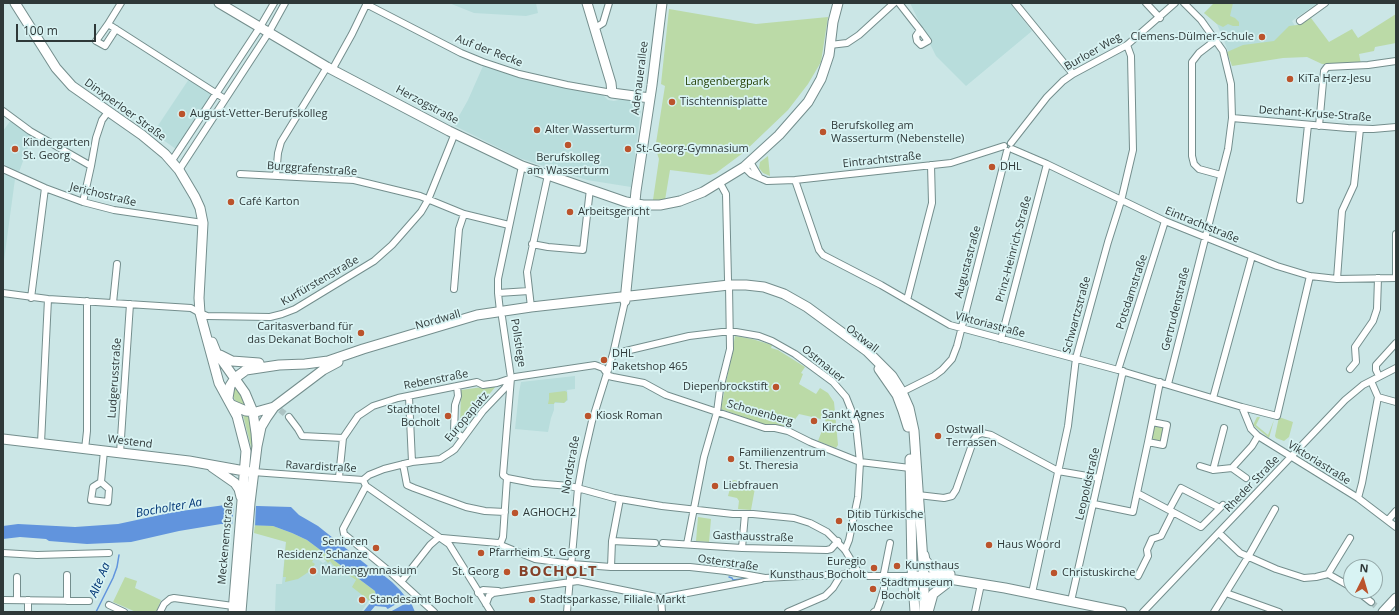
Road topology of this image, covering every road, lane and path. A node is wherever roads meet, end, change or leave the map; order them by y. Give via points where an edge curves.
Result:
1 (15, 3) edge
2 (121, 3) edge
3 (219, 3) edge
4 (274, 3) edge
5 (285, 3) edge
6 (588, 3) edge
7 (609, 3) edge
8 (662, 3) edge
9 (838, 3) edge
10 (894, 3) edge
11 (900, 3) edge
12 (1015, 3) edge
13 (1146, 3) edge
14 (1176, 3) edge
15 (1184, 3) edge
16 (1325, 3) edge
17 (367, 4) edge
18 (1160, 18) junction
19 (1300, 21) dead end
20 (108, 24) junction
21 (260, 27) junction
22 (595, 28) junction
23 (116, 29) junction
24 (920, 30) dead end
25 (269, 32) junction
26 (1216, 40) junction
27 (830, 45) junction
28 (1127, 45) junction
29 (1396, 61) edge
30 (330, 68) junction
31 (1073, 74) junction
32 (612, 92) junction
33 (216, 93) junction
34 (650, 98) junction
35 (225, 99) junction
36 (3, 111) edge
37 (108, 112) junction
38 (202, 116) junction
39 (1232, 118) junction
40 (210, 121) junction
41 (1308, 125) junction
42 (1319, 126) junction
43 (1396, 128) edge
44 (1360, 129) junction
45 (455, 133) junction
46 (1008, 147) junction
47 (171, 162) junction
48 (1047, 164) junction
49 (747, 165) junction
50 (931, 165) junction
51 (91, 166) junction
52 (522, 166) junction
53 (3, 169) edge
54 (178, 170) junction
55 (240, 174) dead end
56 (548, 175) junction
57 (1221, 175) junction
58 (276, 176) junction
59 (795, 180) junction
60 (720, 183) junction
61 (45, 188) junction
62 (590, 189) junction
63 (428, 200) junction
64 (1121, 200) junction
65 (1300, 200) dead end
66 (82, 202) junction
67 (635, 204) junction
68 (464, 214) junction
69 (1165, 221) junction
70 (203, 223) junction
71 (508, 226) junction
72 (1396, 234) edge
73 (1205, 238) junction
74 (532, 244) junction
75 (1252, 256) junction
76 (117, 264) dead end
77 (1310, 276) junction
78 (1378, 278) junction
79 (1396, 278) edge
80 (1337, 279) junction
81 (729, 285) junction
82 (454, 289) dead end
83 (529, 291) junction
84 (3, 293) edge
85 (498, 293) junction
86 (31, 298) junction
87 (48, 299) junction
88 (625, 299) junction
89 (907, 300) junction
90 (87, 301) junction
91 (113, 303) junction
92 (130, 304) junction
93 (531, 307) junction
94 (200, 313) junction
95 (501, 314) junction
96 (961, 328) junction
97 (730, 331) junction
98 (1001, 339) junction
99 (1396, 343) edge
100 (216, 352) junction
101 (613, 354) junction
102 (1076, 358) junction
103 (305, 364) junction
104 (279, 365) junction
105 (1396, 368) edge
106 (1350, 369) dead end
107 (1120, 370) junction
108 (607, 373) junction
109 (1379, 376) junction
110 (613, 377) joint
111 (235, 378) junction
112 (313, 378) junction
113 (511, 378) junction
114 (1370, 381) junction
115 (1160, 382) junction
116 (1168, 384) junction
117 (457, 386) junction
118 (900, 393) junction
119 (409, 396) junction
120 (1378, 397) junction
121 (1213, 398) junction
122 (230, 402) junction
123 (1396, 402) edge
124 (1242, 407) junction
125 (277, 408) junction
126 (253, 412) junction
127 (717, 412) junction
128 (289, 417) tunnel mouth
129 (1152, 422) junction
130 (1224, 428) dead end
131 (1258, 436) junction
132 (463, 437) junction
133 (343, 438) junction
134 (3, 439) edge
135 (1148, 442) junction
136 (41, 443) junction
137 (257, 446) junction
138 (85, 449) junction
139 (104, 451) junction
140 (120, 453) junction
141 (1291, 457) junction
142 (412, 462) junction
143 (860, 462) junction
144 (207, 464) junction
145 (403, 464) junction
146 (1200, 466) dead end
147 (910, 468) junction
148 (1232, 468) junction
149 (1213, 470) junction
150 (1058, 471) junction
151 (249, 472) junction
152 (505, 476) junction
153 (339, 477) junction
154 (1099, 478) junction
155 (1246, 478) dead end
156 (363, 480) junction
157 (101, 482) dead end
158 (366, 486) junction
159 (578, 488) junction
160 (1136, 493) junction
161 (918, 495) junction
162 (617, 498) junction
163 (1358, 498) junction
164 (246, 503) junction
165 (1094, 504) junction
166 (1275, 509) dead end
167 (693, 510) junction
168 (1396, 510) edge
169 (1171, 511) junction
170 (505, 512) junction
171 (745, 514) junction
172 (1388, 520) junction
173 (1396, 527) edge
174 (244, 530) junction
175 (1219, 533) junction
176 (438, 538) junction
177 (1350, 538) dead end
178 (612, 541) junction
179 (838, 541) junction
180 (656, 543) dead end
181 (663, 543) dead end
182 (890, 543) dead end
183 (687, 544) junction
184 (503, 546) dead end
185 (742, 548) junction
186 (922, 549) junction
187 (845, 550) junction
188 (3, 553) edge
189 (109, 553) dead end
190 (1248, 558) junction
191 (572, 564) junction
192 (611, 567) junction
193 (857, 570) junction
194 (1328, 574) junction
195 (67, 575) dead end
196 (842, 575) junction
197 (1138, 576) dead end
198 (17, 577) dead end
199 (884, 577) junction
200 (765, 578) junction
201 (918, 579) junction
202 (401, 582) junction
203 (570, 582) junction
204 (1343, 582) edge
205 (976, 583) junction
206 (946, 584) junction
207 (501, 592) junction
208 (478, 593) junction
209 (1032, 593) junction
210 (1226, 593) junction
211 (660, 598) junction
212 (1396, 598) edge
213 (1367, 599) edge
214 (3, 600) edge
215 (17, 600) junction
216 (28, 600) junction
217 (67, 600) junction
218 (89, 601) dead end
219 (1071, 601) junction
220 (1371, 602) tunnel mouth
221 (486, 604) junction
222 (112, 608) edge
223 (233, 609) edge
224 (1380, 610) edge
225 (28, 612) edge
226 (124, 612) edge
227 (160, 612) edge
228 (241, 612) edge
229 (434, 612) edge
230 (491, 612) edge
231 (567, 612) edge
232 (662, 612) edge
233 (788, 612) edge
234 (874, 612) edge
235 (915, 612) edge
236 (920, 612) edge
237 (924, 612) edge
238 (928, 612) edge
239 (975, 612) edge
240 (1122, 612) edge
241 (1143, 612) edge
242 (1214, 612) edge
243 (1279, 612) edge

1 - 37 main road, Dinxperloer Straße via 56,68 72,86
2 - 20 street
3 - 21 main road, Herzogstraße
4 - 21 street
5 - 25 street
6 - 22 main road
7 - 22 street via 603,23
8 - 34 main road, Adenauerallee
9 - 27 main road, Herzogstraße
10 - 27 street via 847,43
11 - 24 street
12 - 31 street
13 - 18 street
14 - 18 street, Burloer Weg
15 - 26 street, Gertrudenstraße via 1202,20
16 - 19 street
17 - 30 street
17 - 32 street, Auf der Recke via 483,62 519,74
18 - 28 street, Burloer Weg
20 - 23 street
20 - 23 street via 96,40 105,46
21 - 25 main road, Herzogstraße
21 - 33 street
22 - 32 main road
23 - 33 street
25 - 30 main road, Herzogstraße
25 - 35 street
26 - 39 street, Gertrudenstraße via 1228,66 1232,91
26 - 57 street via 1192,62 1192,156 1194,164 1199,169
27 - 49 main road, Herzogstraße via 825,70 808,102 779,135
28 - 31 street, Burloer Weg
28 - 64 street, Schwartzstraße via 1131,56 1133,150
29 - 42 street via 1327,67 1324,71
30 - 45 main road, Herzogstraße
30 - 58 street via 281,142
31 - 46 street, Burloer Weg via 1047,97
32 - 34 main road
33 - 35 street
33 - 38 street
34 - 67 main road, Adenauerallee
35 - 40 street
36 - 51 street
37 - 47 main road, Dinxperloer Straße via 142,135
37 - 51 street via 102,120 96,138
38 - 40 street
38 - 47 street
39 - 41 street, Dechant-Kruse-Straße
39 - 57 street, Gertrudenstraße
40 - 54 street
41 - 42 street, Dechant-Kruse-Straße
41 - 65 street
42 - 44 street, Dechant-Kruse-Straße
43 - 44 street, Dechant-Kruse-Straße
44 - 80 street via 1354,185 1342,211
45 - 52 main road, Herzogstraße
45 - 63 street, Kurfürstenstraße
46 - 48 street, Eintrachtstraße
46 - 50 street, Eintrachtstraße via 959,161
46 - 96 street, Augustastraße
47 - 54 main road, Dinxperloer Straße
48 - 64 street, Eintrachtstraße
48 - 98 street, Prinz-Heinrich-Straße
49 - 59 street, Eintrachtstraße via 761,179 772,182
49 - 60 main road, Herzogstraße
50 - 59 street, Eintrachtstraße
50 - 89 street via 932,202
51 - 66 street
52 - 56 main road, Herzogstraße
52 - 71 street, Pollstiege
53 - 61 street, Jerichostraße
54 - 70 main road, Dinxperloer Straße via 195,197
55 - 58 street, Burggrafenstraße
56 - 62 main road, Herzogstraße
56 - 74 street
57 - 73 street, Gertrudenstraße
58 - 63 street, Burggrafenstraße via 354,180
59 - 89 street, Viktoriastraße via 823,255
60 - 67 main road, Herzogstraße via 680,202 660,205
60 - 81 street via 726,194
61 - 66 street, Jerichostraße
61 - 86 street
62 - 67 main road, Herzogstraße
62 - 74 street via 582,250
63 - 68 street, Burggrafenstraße
63 - 94 street, Kurfürstenstraße via 411,225 374,261 294,309 270,317 207,316
64 - 69 street, Eintrachtstraße
64 - 102 street, Schwartzstraße
66 - 70 street, Jerichostraße via 114,210
67 - 88 main road
68 - 71 street, Burggrafenstraße
68 - 82 street via 459,229
69 - 73 street, Eintrachtstraße
69 - 107 street, Potsdamstraße
70 - 94 main road, Dinxperloer Straße
71 - 85 street, Pollstiege
72 - 79 street
73 - 75 street, Eintrachtstraße
73 - 116 street, Gertrudenstraße
74 - 83 street via 527,272
75 - 77 street, Eintrachtstraße
75 - 121 street
76 - 91 street
77 - 80 street, Eintrachtstraße
77 - 124 street, Viktoriastraße via 1276,416
78 - 79 street, Eintrachtstraße
78 - 80 street, Eintrachtstraße
78 - 106 street via 1373,321 1356,347 1356,362
81 - 88 main road, Ostwall
81 - 97 street
81 - 118 main road, Ostwall via 764,288 784,294 807,307 872,354 892,376
83 - 85 street
83 - 93 street
84 - 86 street, Kurfürstenstraße
85 - 95 street, Pollstiege
86 - 87 street, Kurfürstenstraße
87 - 90 street, Kurfürstenstraße
87 - 136 street
88 - 93 main road, Nordwall
88 - 95 main road, Nordwall
88 - 101 street
89 - 96 street, Viktoriastraße via 942,322
90 - 91 street, Kurfürstenstraße
90 - 138 street
91 - 92 street, Kurfürstenstraße
92 - 94 street, Kurfürstenstraße via 191,308
92 - 140 street, Ludgerusstraße
93 - 95 main road, Nordwall
94 - 100 main road, Dinxperloer Straße
94 - 122 main road, Dinxperloer Straße via 219,383
95 - 103 main road, Nordwall via 459,320 328,361
95 - 112 main road, Nordwall via 347,359 330,366
95 - 113 street, Pollstiege
96 - 98 street, Viktoriastraße
96 - 118 street, Augustastraße via 952,359 942,370
97 - 101 street, Ostmauer via 689,336
97 - 127 street via 730,349
97 - 143 street, Ostmauer via 748,333 772,341 834,382 846,397 852,412
98 - 102 street, Viktoriastraße
99 - 109 street via 1376,365
100 - 104 main road via 232,361
100 - 111 main road, Dinxperloer Straße
101 - 108 street, Nordstraße
102 - 107 street, Viktoriastraße
102 - 150 street, Schwartzstraße via 1068,426
103 - 104 main road, Nordwall
103 - 112 main road via 312,370
104 - 111 main road via 246,370
105 - 109 street, Rheder Straße
107 - 115 street, Viktoriastraße
107 - 154 street, Leopoldstraße
108 - 110 street, Rebenstraße
108 - 113 street, Rebenstraße via 599,366 589,365
108 - 159 street, Nordstraße via 586,444
109 - 114 street, Rheder Straße
110 - 127 street, Schonenberg via 644,383 666,395
111 - 122 main road via 230,386
111 - 126 main road, Dinxperloer Straße
112 - 125 main road, Nordwall
113 - 117 street, Rebenstraße via 490,384 483,385 477,382
113 - 132 street, Europaplatz
113 - 152 street, Pollstiege
114 - 120 street
114 - 141 street, Rheder Straße via 1345,400
115 - 116 street, Viktoriastraße
115 - 129 street
116 - 121 street, Viktoriastraße
117 - 119 street, Rebenstraße
117 - 132 street via 454,430
118 - 147 main road, Ostwall via 908,429
118 - 161 main road, Ostwall via 909,408 913,424
119 - 133 street, Rebenstraße via 367,409 358,416
119 - 142 street
120 - 123 street
120 - 163 street
121 - 124 street, Viktoriastraße
122 - 126 main road, Nordwall via 240,410
122 - 151 main road, Dinxperloer Straße via 245,442
124 - 131 street, Viktoriastraße via 1251,429
125 - 126 main road, Nordwall
125 - 137 main road, Nordwall via 267,417
126 - 137 main road, Dinxperloer Straße
127 - 143 street, Schonenberg via 765,428 788,431
127 - 167 street
128 - 133 street via 302,436
129 - 135 street
129 - 135 street via 1167,425 1163,445
130 - 149 street
131 - 141 street, Viktoriastraße
131 - 148 street
132 - 142 street, Europaplatz via 455,449 440,459
133 - 153 street, Rebenstraße
134 - 136 main road, Westend
135 - 160 street
136 - 138 main road, Westend
137 - 151 main road, Dinxperloer Straße
138 - 139 main road, Westend
139 - 140 main road, Westend
139 - 157 street
140 - 144 main road, Westend
141 - 163 street, Viktoriastraße
141 - 175 street, Rheder Straße
142 - 145 street, Europaplatz
143 - 147 street, Schonenberg
143 - 187 street, Ostmauer via 858,497
144 - 151 main road, Westend
144 - 164 main road via 235,483
145 - 156 street, Europaplatz via 369,475
145 - 170 street via 407,485 469,508
146 - 149 street
147 - 201 main road, Ostwall
148 - 149 street
148 - 155 street
150 - 154 street
150 - 161 street via 991,435 982,433 977,434 974,439 952,496 944,498
150 - 209 street, Schwartzstraße
151 - 153 street, Ravardistraße
151 - 164 main road, Meckenemstraße
152 - 159 street
152 - 170 street, Pollstiege
153 - 156 street, Ravardistraße
154 - 165 street, Leopoldstraße
156 - 158 street, Ravardistraße
158 - 176 street, Ravardistraße
158 - 202 street via 343,529 344,534
159 - 162 street
159 - 191 street, Nordstraße
160 - 165 street via 1133,512
160 - 169 street
161 - 186 main road, Ostwall
162 - 167 street
162 - 178 street
163 - 172 street, Viktoriastraße
164 - 174 main road, Meckenemstraße
165 - 219 street, Leopoldstraße
166 - 190 street
167 - 171 street
167 - 183 street
168 - 172 street
169 - 169 street via 1181,488 1221,507 1201,527
169 - 197 street via 1161,536 1152,539 1147,550 1148,556
170 - 176 street, Pollstiege via 501,542
171 - 179 street via 785,516 800,520 817,526
171 - 185 street
172 - 173 street, Viktoriastraße
174 - 223 main road, Meckenemstraße
174 - 228 main road, Meckenemstraße
175 - 190 street via 1232,547
175 - 241 street, Rheder Straße
176 - 202 street via 430,544
176 - 208 street, Ravardistraße via 449,544
177 - 194 street
178 - 180 street
178 - 192 street
179 - 185 street, Gasthausstraße via 827,550
179 - 187 street
181 - 183 street, Gasthausstraße
182 - 199 street
183 - 185 street, Gasthausstraße
184 - 191 street, Osterstraße via 535,559
186 - 201 main road, Ostwall
186 - 205 main road, Ostwall via 925,560 934,569
187 - 193 street
188 - 189 street
190 - 194 street via 1304,578
190 - 210 street
191 - 192 street, Osterstraße
191 - 203 street, Nordstraße
192 - 200 street, Osterstraße via 690,567
193 - 196 street, Osterstraße
193 - 199 street via 868,576
194 - 204 street
195 - 217 street
196 - 200 street, Osterstraße
196 - 233 street via 825,596
198 - 215 street
199 - 201 street via 892,581
199 - 234 street via 884,589
200 - 211 street
201 - 205 main road
201 - 206 main road
201 - 235 main road
201 - 236 main road
201 - 237 main road
202 - 229 street
203 - 207 street
203 - 211 street via 591,583
203 - 231 street, Nordstraße
205 - 206 main road
205 - 209 main road
205 - 239 street
206 - 238 main road via 933,594
207 - 208 street via 483,590
207 - 221 street via 489,596
208 - 221 street, Ravardistraße
209 - 219 main road
210 - 242 street
210 - 243 street
211 - 232 street
212 - 224 main road
213 - 220 street
214 - 215 street
215 - 216 street
216 - 217 street
216 - 225 street
217 - 218 street
219 - 240 main road
221 - 230 street, Ravardistraße
222 - 226 street
223 - 227 street via 174,598 164,604

